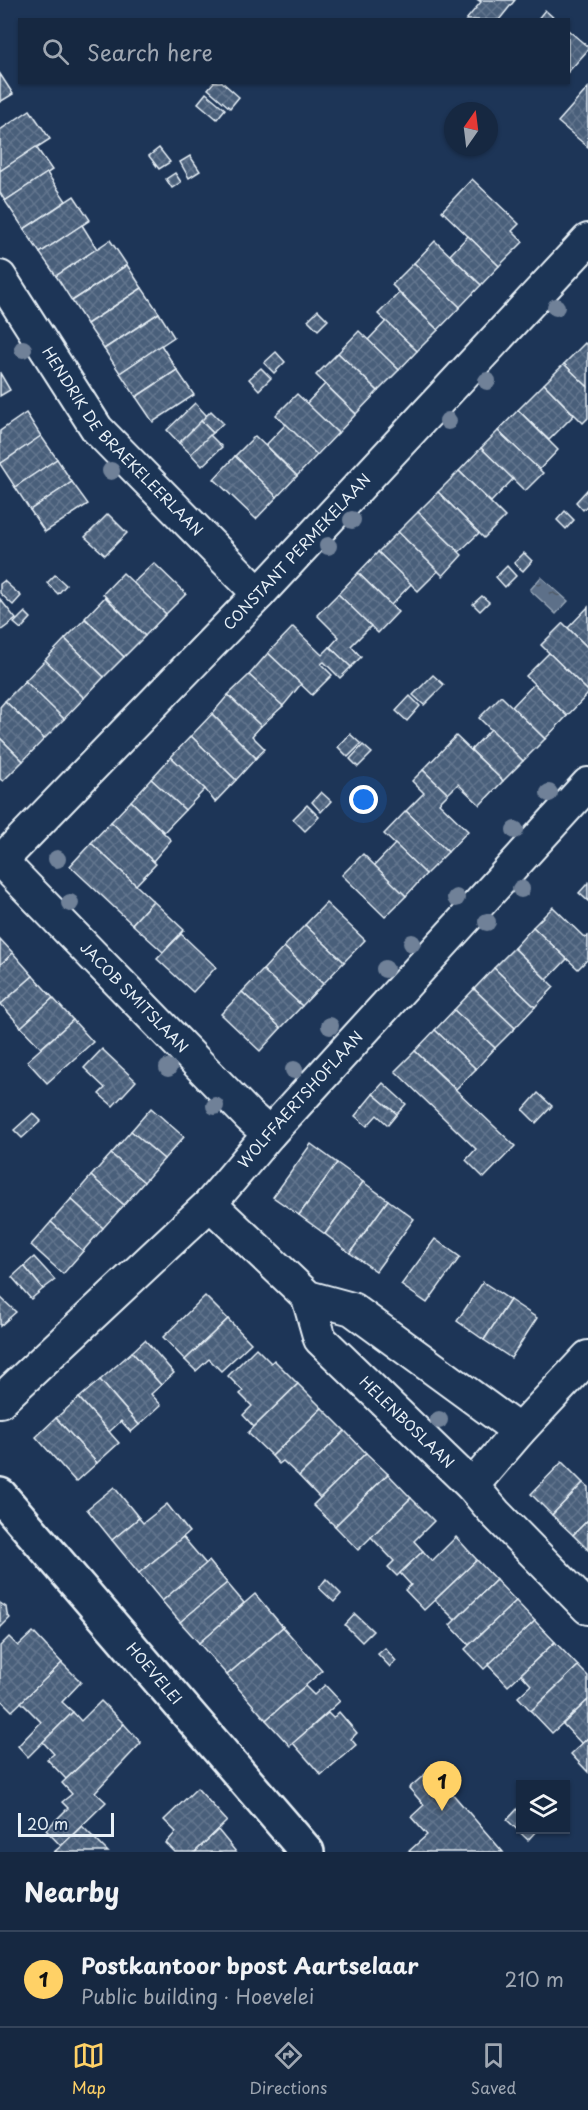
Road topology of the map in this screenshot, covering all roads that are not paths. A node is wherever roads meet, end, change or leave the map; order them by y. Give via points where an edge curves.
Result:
1 (588, 240) edge
2 (0, 277) edge
3 (259, 594) junction
4 (588, 784) edge
5 (0, 861) edge
6 (269, 1134) junction
7 (210, 1204) junction
8 (308, 1297) junction
9 (588, 1357) edge
10 (0, 1401) edge
11 (519, 1431) junction
12 (472, 1486) junction
13 (0, 1495) edge
14 (588, 1608) edge
15 (307, 1852) edge

1 - 3 street, CONSTANT PERMEKELAAN
2 - 3 street, HENDRIK DE BRAEKELEERLAAN via 97,429
3 - 5 street, CONSTANT PERMEKELAAN
4 - 6 street, WOLFFAERTSHOFLAAN
5 - 6 street, JACOB SMITSLAAN
6 - 7 street, WOLFFAERTSHOFLAAN
7 - 8 street
7 - 10 street, WOLFFAERTSHOFLAAN
8 - 11 street via 352,1309
8 - 12 street, HELENBOSLAAN via 320,1339
9 - 11 street
11 - 12 street
12 - 14 street, HELENBOSLAAN
13 - 15 street, HOEVELEI

